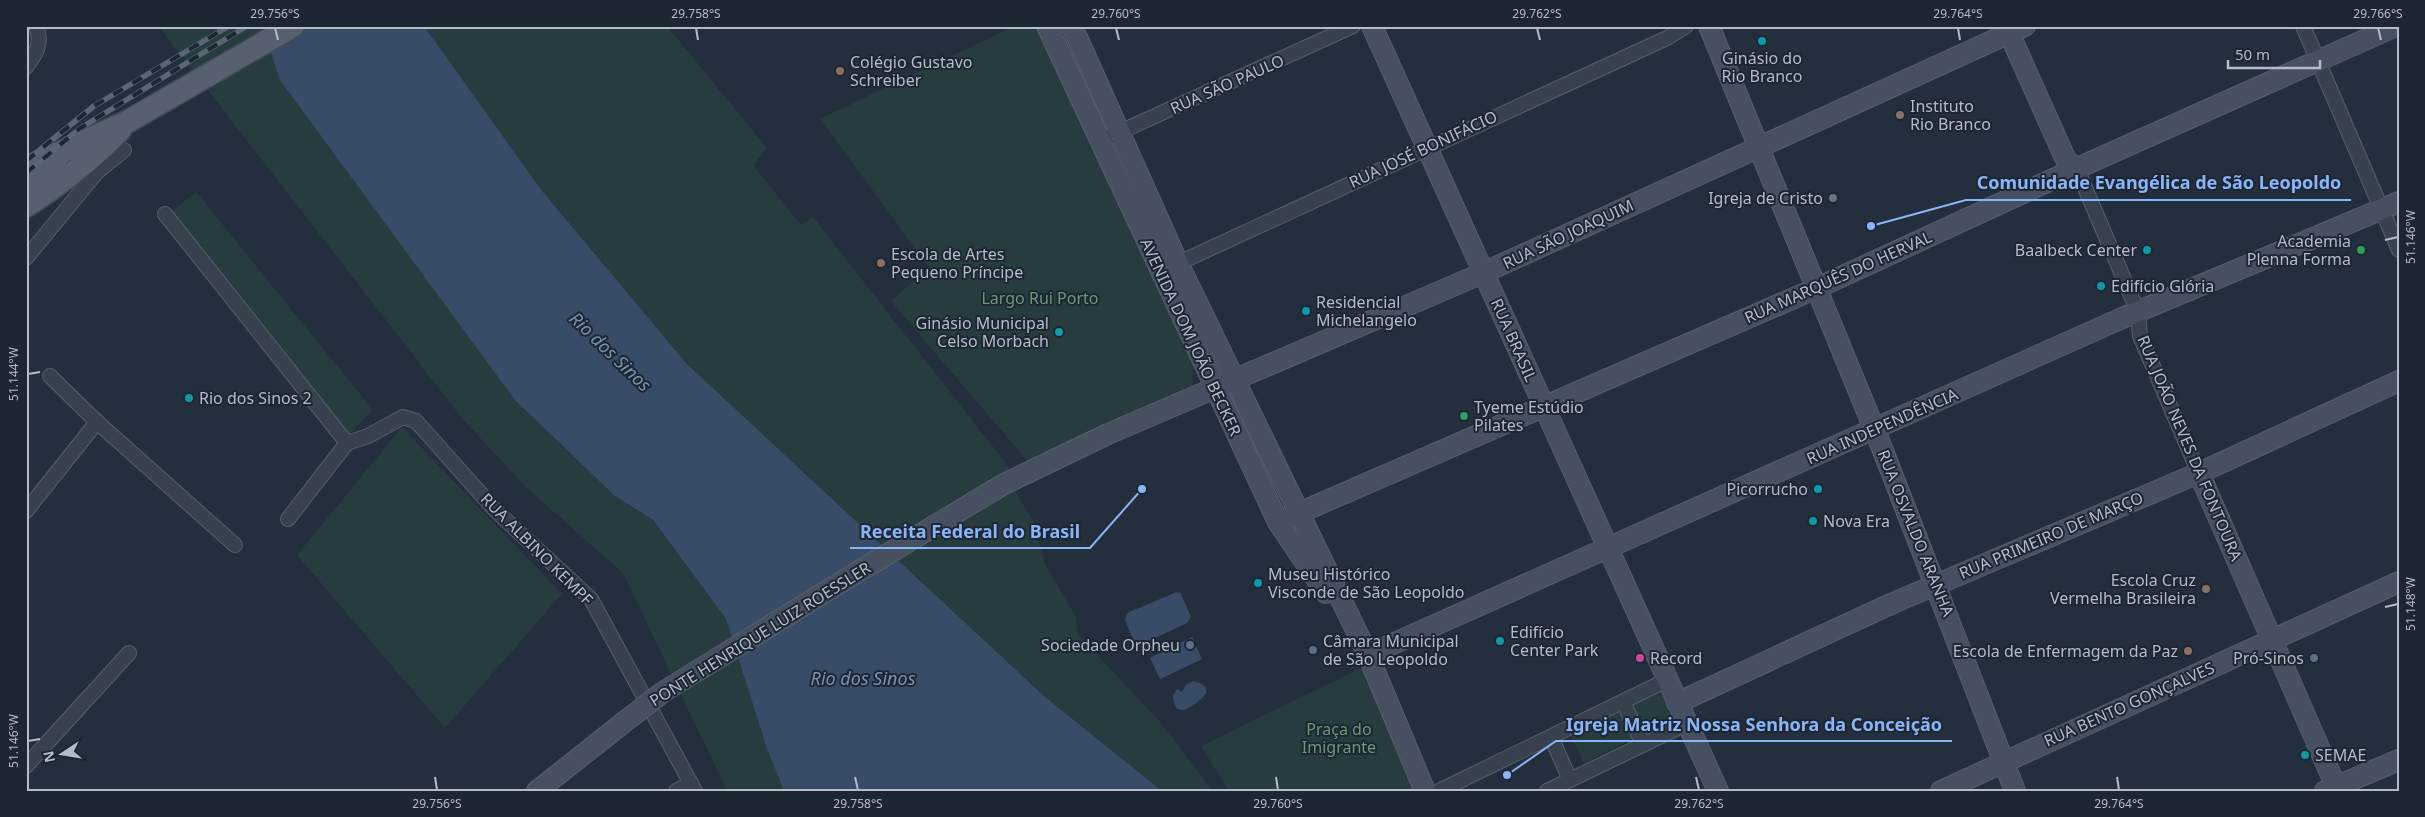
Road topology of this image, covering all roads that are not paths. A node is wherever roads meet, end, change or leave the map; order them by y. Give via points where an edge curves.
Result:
1 (36, 26) edge
2 (293, 26) edge
3 (1047, 26) edge
4 (1072, 26) edge
5 (1353, 26) edge
6 (1372, 26) edge
7 (1686, 26) edge
8 (1709, 26) edge
9 (2303, 26) edge
10 (2396, 26) edge
11 (2013, 28) edge
12 (2319, 61) junction
13 (26, 67) edge
14 (127, 122) junction
15 (95, 136) junction
16 (1110, 137) junction
17 (1759, 145) junction
18 (1425, 148) junction
19 (124, 150) dead end
20 (26, 168) edge
21 (2077, 169) junction
22 (26, 185) edge
23 (2390, 205) edge
24 (26, 206) edge
25 (165, 214) dead end
26 (2399, 250) edge
27 (26, 258) edge
28 (1178, 263) junction
29 (1160, 271) junction
30 (1483, 273) junction
31 (1817, 288) junction
32 (2138, 312) junction
33 (50, 376) dead end
34 (2399, 381) edge
35 (1225, 383) junction
36 (1544, 408) junction
37 (97, 422) junction
38 (1875, 430) junction
39 (1108, 434) joint
40 (347, 443) junction
41 (2198, 473) junction
42 (26, 511) edge
43 (1298, 514) junction
44 (288, 519) dead end
45 (1278, 522) junction
46 (235, 545) dead end
47 (1607, 549) junction
48 (2399, 582) edge
49 (1935, 584) junction
50 (1357, 635) junction
51 (2272, 639) junction
52 (129, 653) dead end
53 (1368, 656) junction
54 (1667, 680) junction
55 (1622, 702) junction
56 (1677, 703) junction
57 (1686, 724) junction
58 (1551, 737) junction
59 (1643, 744) junction
60 (2399, 760) edge
61 (2004, 761) junction
62 (26, 766) edge
63 (1570, 780) junction
64 (693, 787) edge
65 (2333, 789) edge
66 (537, 791) edge
67 (676, 791) edge
68 (1426, 791) edge
69 (1439, 791) edge
70 (1547, 791) edge
71 (1718, 791) edge
72 (1941, 791) edge
73 (2016, 791) edge

1 - 13 street via 39,50
2 - 14 main road
3 - 16 street, AVENIDA DOM JOÃO BECKER
4 - 16 street, AVENIDA DOM JOÃO BECKER
5 - 16 street, RUA SÃO PAULO
6 - 18 street, RUA BRASIL
7 - 18 street, RUA JOSÉ BONIFÁCIO via 1667,38
8 - 17 street, RUA OSVALDO ARANHA
9 - 12 street
10 - 12 street, RUA MARQUÊS DO HERVAL
11 - 17 street, RUA SÃO JOAQUIM
11 - 21 street, RUA JOÃO NEVES DA FONTOURA via 2066,160
12 - 21 street, RUA MARQUÊS DO HERVAL
12 - 23 street
14 - 15 main road
14 - 24 main road via 102,149
15 - 20 main road
15 - 22 main road
16 - 28 street, AVENIDA DOM JOÃO BECKER
16 - 29 street, AVENIDA DOM JOÃO BECKER
17 - 30 street, RUA SÃO JOAQUIM
17 - 31 street, RUA OSVALDO ARANHA
18 - 28 street, RUA JOSÉ BONIFÁCIO
18 - 30 street, RUA BRASIL
19 - 27 street via 96,172
21 - 31 street, RUA MARQUÊS DO HERVAL
21 - 32 street, RUA JOÃO NEVES DA FONTOURA
23 - 26 street
23 - 32 street, RUA INDEPENDÊNCIA
25 - 40 street
28 - 29 street, RUA JOSÉ BONIFÁCIO
28 - 35 street, AVENIDA DOM JOÃO BECKER
29 - 35 street, AVENIDA DOM JOÃO BECKER
30 - 35 street, RUA SÃO JOAQUIM
30 - 36 street, RUA BRASIL
31 - 36 street, RUA MARQUÊS DO HERVAL
31 - 38 street, RUA OSVALDO ARANHA
32 - 38 street, RUA INDEPENDÊNCIA
32 - 41 street, RUA JOÃO NEVES DA FONTOURA via 2140,336
33 - 37 street
34 - 41 street, RUA PRIMEIRO DE MARÇO
35 - 39 street, RUA SÃO JOAQUIM
35 - 43 street, AVENIDA DOM JOÃO BECKER
35 - 45 street, AVENIDA DOM JOÃO BECKER
36 - 43 street, RUA MARQUÊS DO HERVAL
36 - 47 street, RUA BRASIL
37 - 42 street
37 - 46 street
38 - 47 street, RUA INDEPENDÊNCIA
38 - 49 street, RUA OSVALDO ARANHA
39 - 66 street, PONTE HENRIQUE LUIZ ROESSLER, bridge via 1004,484 663,692
40 - 44 street
40 - 64 street, RUA ALBINO KEMPF via 404,417 416,421 496,511 591,599
41 - 49 street, RUA PRIMEIRO DE MARÇO
41 - 51 street, RUA JOÃO NEVES DA FONTOURA
43 - 45 street, RUA MARQUÊS DO HERVAL
43 - 50 street, AVENIDA DOM JOÃO BECKER
45 - 50 street, AVENIDA DOM JOÃO BECKER
47 - 53 street, RUA INDEPENDÊNCIA
47 - 54 street, RUA BRASIL
48 - 51 street, RUA BENTO GONÇALVES
49 - 56 street, RUA PRIMEIRO DE MARÇO
49 - 61 street, RUA OSVALDO ARANHA
50 - 53 street, AVENIDA DOM JOÃO BECKER
51 - 61 street, RUA BENTO GONÇALVES
51 - 65 street, RUA JOÃO NEVES DA FONTOURA
52 - 62 street
53 - 68 street, AVENIDA DOM JOÃO BECKER
54 - 55 street
54 - 56 street, RUA BRASIL
55 - 58 street
55 - 59 street
56 - 57 street, RUA BRASIL
57 - 59 street
57 - 71 street, RUA BRASIL
58 - 63 street
58 - 69 street
59 - 63 street
60 - 65 street
61 - 72 street, RUA BENTO GONÇALVES
61 - 73 street, RUA OSVALDO ARANHA
63 - 70 street
64 - 67 street

